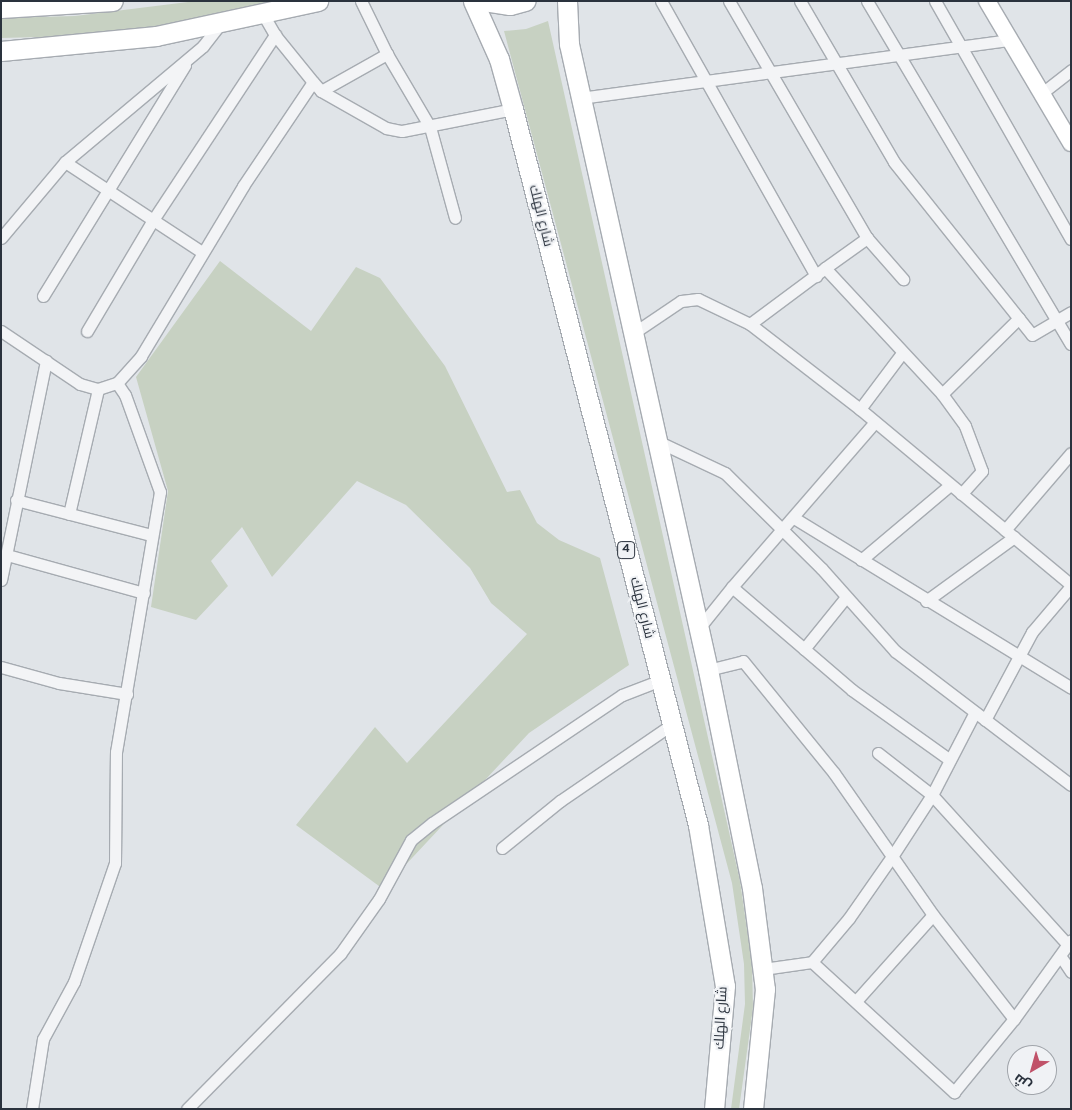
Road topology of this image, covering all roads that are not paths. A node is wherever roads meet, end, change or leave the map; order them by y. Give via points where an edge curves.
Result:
1 (113, 1) edge
2 (318, 1) edge
3 (361, 1) edge
4 (473, 1) edge
5 (484, 1) edge
6 (525, 1) edge
7 (567, 1) edge
8 (661, 1) edge
9 (728, 1) edge
10 (800, 1) edge
11 (867, 1) edge
12 (935, 1) edge
13 (987, 1) edge
14 (75, 3) edge
15 (1, 8) edge
16 (262, 14) junction
17 (220, 24) junction
18 (275, 36) junction
19 (1010, 40) junction
20 (961, 47) junction
21 (1, 51) edge
22 (387, 54) junction
23 (898, 55) junction
24 (190, 57) junction
25 (838, 63) junction
26 (1071, 70) edge
27 (770, 73) junction
28 (707, 83) junction
29 (317, 87) junction
30 (1042, 93) junction
31 (580, 98) junction
32 (513, 109) junction
33 (430, 127) junction
34 (1071, 142) edge
35 (66, 162) junction
36 (108, 190) junction
37 (456, 218) dead end
38 (154, 220) junction
39 (1, 238) edge
40 (867, 238) junction
41 (1071, 239) edge
42 (202, 252) junction
43 (825, 268) junction
44 (816, 276) junction
45 (903, 279) dead end
46 (43, 296) dead end
47 (1071, 312) edge
48 (1019, 318) junction
49 (1056, 319) junction
50 (750, 324) junction
51 (1, 331) edge
52 (87, 331) dead end
53 (632, 334) junction
54 (1071, 344) edge
55 (902, 353) junction
56 (46, 361) junction
57 (117, 383) junction
58 (98, 388) junction
59 (942, 394) junction
60 (860, 409) junction
61 (875, 422) junction
62 (657, 441) junction
63 (1071, 453) edge
64 (950, 485) junction
65 (961, 494) junction
66 (16, 500) junction
67 (69, 514) junction
68 (794, 518) junction
69 (782, 533) junction
70 (1009, 534) junction
71 (151, 536) junction
72 (7, 555) junction
73 (861, 560) junction
74 (1, 580) edge
75 (1071, 586) edge
76 (732, 587) junction
77 (144, 593) junction
78 (846, 597) junction
79 (926, 601) junction
80 (699, 628) junction
81 (804, 649) junction
82 (1018, 656) junction
83 (1, 667) edge
84 (708, 670) junction
85 (659, 681) junction
86 (1071, 688) edge
87 (127, 694) junction
88 (975, 712) junction
89 (985, 720) junction
90 (671, 725) junction
91 (878, 753) dead end
92 (950, 760) junction
93 (1071, 785) edge
94 (932, 795) junction
95 (502, 848) dead end
96 (893, 855) junction
97 (933, 915) junction
98 (1068, 942) edge
99 (1061, 957) junction
100 (812, 962) junction
101 (762, 969) junction
102 (1071, 972) edge
103 (856, 1001) junction
104 (1014, 1018) junction
105 (32, 1109) edge
106 (187, 1109) edge
107 (714, 1109) edge
108 (753, 1109) edge

1 - 14 main road
2 - 16 main road
3 - 22 street
4 - 32 main road, شارع الهلك / 4 via 499,59
5 - 6 main road via 510,5
7 - 31 main road via 569,44
8 - 28 street
9 - 27 street
10 - 25 street
11 - 23 street
12 - 20 street
13 - 19 main road
14 - 15 main road
16 - 17 main road
16 - 18 street
17 - 21 main road via 156,36
17 - 24 street
18 - 29 street
18 - 38 street
19 - 20 street
19 - 30 main road
20 - 23 street
20 - 41 street
22 - 29 street
22 - 33 street
23 - 25 street
23 - 49 street
24 - 35 street
24 - 36 street
25 - 27 street
25 - 48 street via 894,162
26 - 30 street
27 - 28 street
27 - 40 street
28 - 31 street
28 - 44 street
29 - 33 street via 386,128 402,131
29 - 42 street
30 - 34 main road
31 - 53 main road
32 - 33 street
32 - 85 main road, شارع الهلك / 4
33 - 37 street
35 - 36 street
35 - 39 street
36 - 38 street
36 - 46 street
38 - 42 street
38 - 52 street
40 - 43 street
40 - 45 street
42 - 57 street via 141,356
43 - 44 street
43 - 55 street
44 - 50 street
47 - 49 street
48 - 49 street via 1032,335
48 - 59 street
49 - 54 street
50 - 53 street via 698,298 681,301
50 - 60 street
51 - 56 street
53 - 62 main road
55 - 59 street
55 - 60 street
56 - 58 street via 80,384
56 - 66 street
57 - 58 street
57 - 71 street via 125,395 160,492
58 - 67 street
59 - 65 street via 965,426 982,471
60 - 61 street
61 - 64 street
61 - 68 street
62 - 69 street via 725,473
62 - 80 main road
63 - 70 street
64 - 65 street
64 - 73 street
65 - 70 street
66 - 67 street
66 - 72 street
67 - 71 street
68 - 69 street
68 - 73 street
69 - 76 street
69 - 78 street
70 - 75 street
70 - 79 street
71 - 77 street
72 - 74 street
72 - 77 street
73 - 79 street
75 - 82 street
76 - 80 street
76 - 81 street
77 - 87 street
78 - 81 street
78 - 88 street via 895,651
79 - 82 street
80 - 84 main road
81 - 92 street via 852,690
82 - 86 street
82 - 89 street
83 - 87 street via 59,682
84 - 96 street via 743,661 834,774
84 - 101 main road via 752,888
85 - 90 main road, شارع الهلك / 4
85 - 106 street via 622,695 432,823 412,840 379,899 340,954
87 - 105 street via 116,752 115,863 74,982 43,1039
88 - 89 street
88 - 92 street
89 - 93 street
90 - 95 street via 560,801
90 - 107 main road, شارع الهلك / 4 via 698,825 725,986
91 - 94 street
92 - 94 street
94 - 96 street
94 - 98 street
96 - 97 street
96 - 100 street via 849,918
97 - 103 street
97 - 104 street
98 - 99 street
99 - 102 street
99 - 104 street
100 - 101 street
100 - 103 street
101 - 108 main road via 765,989
103 - 104 street via 954,1092

